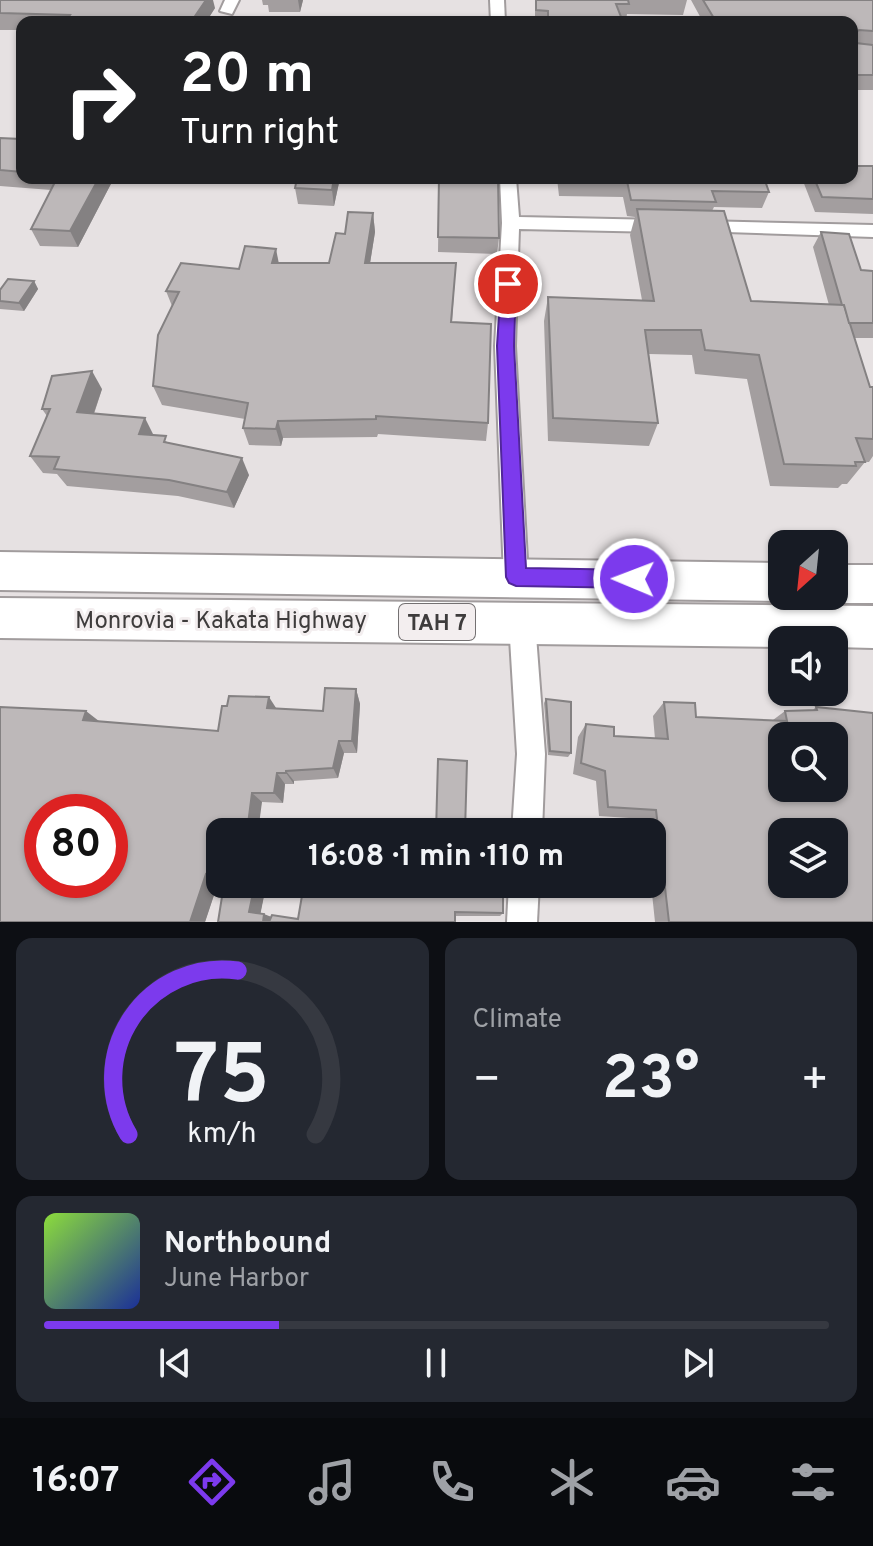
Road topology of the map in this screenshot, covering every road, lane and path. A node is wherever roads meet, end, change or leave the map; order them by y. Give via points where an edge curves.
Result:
1 (508, 184) edge
2 (511, 223) junction
3 (873, 231) edge
4 (0, 571) edge
5 (516, 577) junction
6 (768, 582) edge
7 (848, 584) edge
8 (873, 584) edge
9 (0, 618) edge
10 (522, 622) junction
11 (873, 627) edge
12 (528, 818) edge
13 (523, 898) edge
14 (522, 922) edge

1 - 2 street
2 - 3 street
2 - 5 street via 505,346
4 - 5 highway, Monrovia - Kakata Highway / TAH 7
5 - 6 highway, Monrovia - Kakata Highway / TAH 7
7 - 8 highway
9 - 10 highway, Monrovia - Kakata Highway / TAH 7
10 - 11 highway, Monrovia - Kakata Highway / TAH 7
10 - 12 street via 531,754
13 - 14 street

